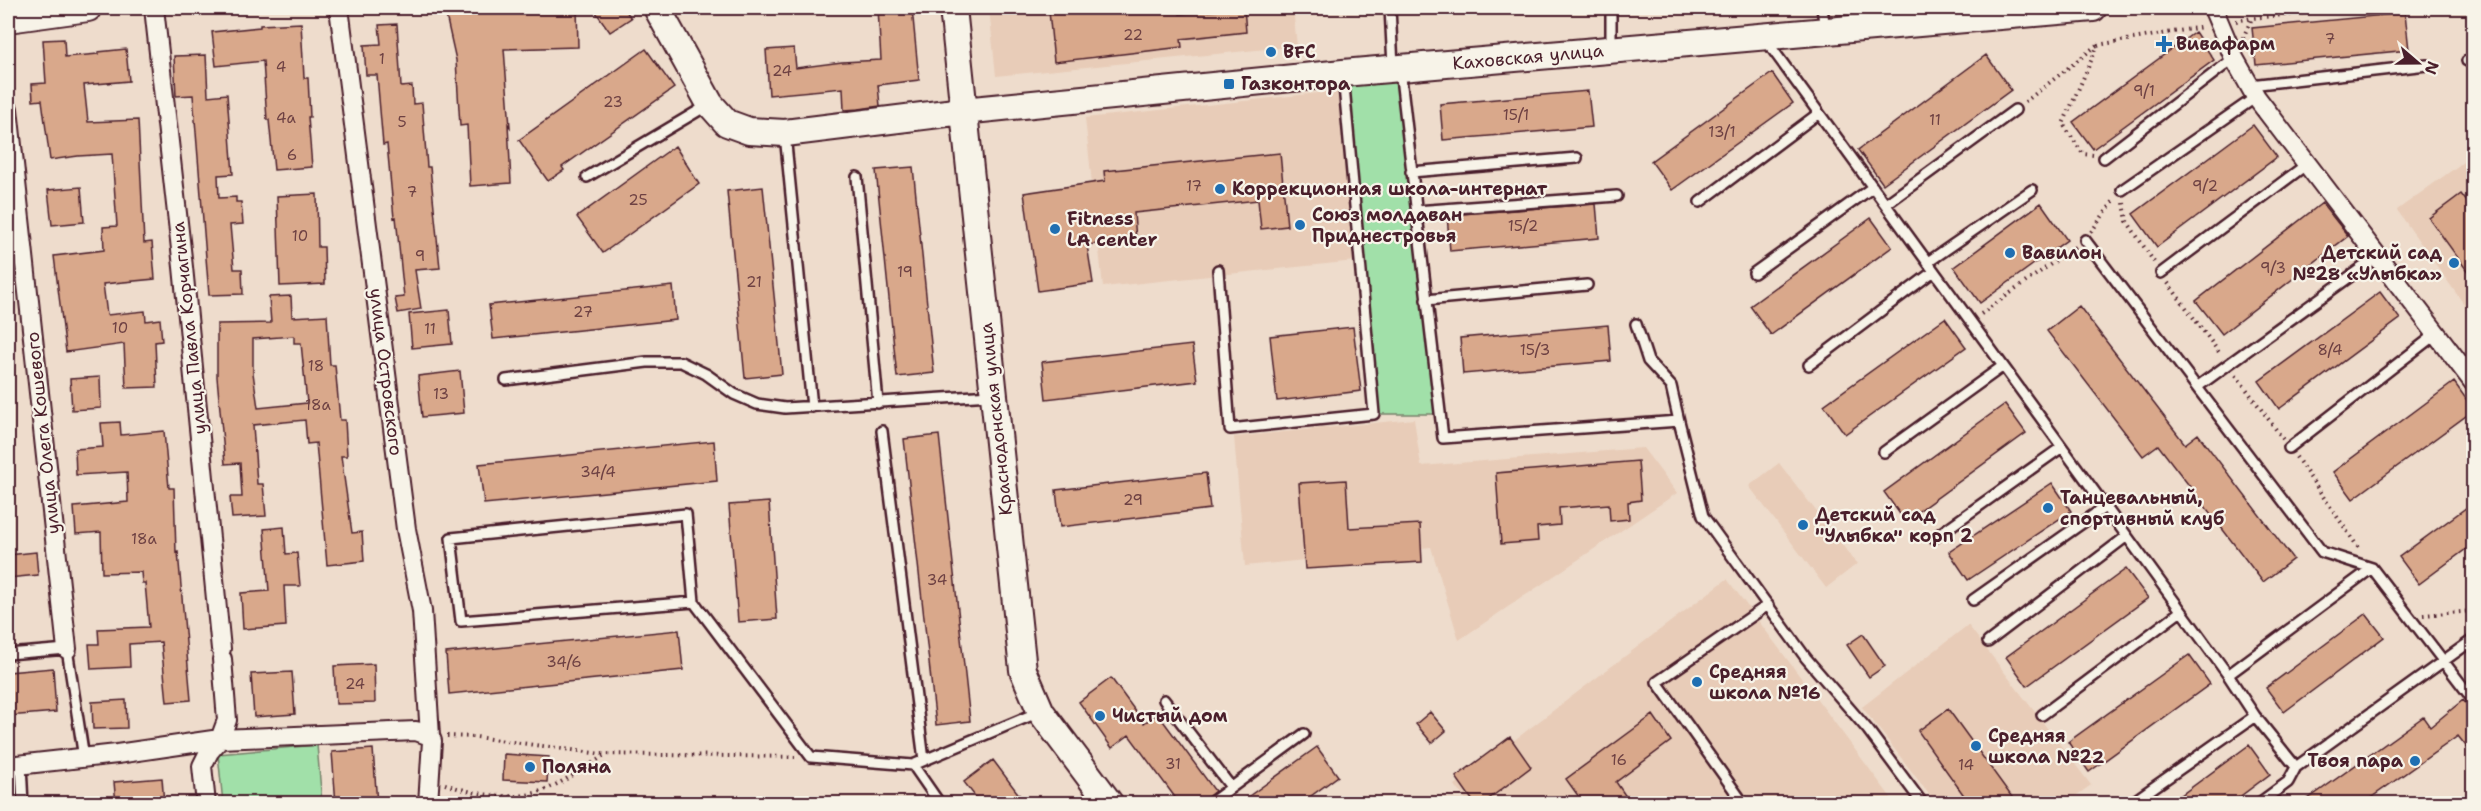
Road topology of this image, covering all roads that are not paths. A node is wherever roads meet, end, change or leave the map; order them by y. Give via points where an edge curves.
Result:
1 (88, 8) edge
2 (154, 8) edge
3 (339, 8) edge
4 (657, 8) edge
5 (953, 8) edge
6 (1390, 8) edge
7 (1611, 8) edge
8 (2093, 8) edge
9 (2021, 11) edge
10 (2216, 16) edge
11 (8, 19) edge
12 (1824, 20) edge
13 (1764, 37) junction
14 (1611, 51) junction
15 (2234, 58) junction
16 (2427, 65) dead end
17 (1397, 68) junction
18 (1343, 73) junction
19 (2253, 91) junction
20 (710, 104) junction
21 (8, 109) edge
22 (2015, 110) road end
23 (963, 111) junction
24 (1819, 113) junction
25 (785, 133) junction
26 (1577, 158) dead end
27 (2104, 158) road end
28 (2307, 164) junction
29 (1411, 172) junction
30 (587, 177) dead end
31 (857, 177) dead end
32 (1873, 187) junction
33 (2032, 190) dead end
34 (2122, 190) road end
35 (1617, 196) dead end
36 (1700, 202) dead end
37 (1886, 204) junction
38 (1416, 211) junction
39 (2085, 240) road end
40 (2377, 257) junction
41 (1931, 267) junction
42 (1218, 270) dead end
43 (1754, 273) dead end
44 (2161, 273) road end
45 (1587, 285) dead end
46 (1426, 300) junction
47 (1636, 324) dead end
48 (2436, 334) junction
49 (1809, 365) dead end
50 (2003, 366) junction
51 (506, 380) dead end
52 (2474, 383) edge
53 (2197, 387) junction
54 (993, 395) junction
55 (878, 402) junction
56 (812, 407) junction
57 (1679, 421) junction
58 (882, 431) dead end
59 (2062, 447) junction
60 (2289, 448) road end
61 (1884, 452) dead end
62 (2105, 507) junction
63 (2127, 536) junction
64 (1934, 538) dead end
65 (2372, 568) junction
66 (1973, 600) dead end
67 (694, 602) junction
68 (1768, 605) junction
69 (2181, 611) junction
70 (2474, 639) edge
71 (1988, 642) dead end
72 (67, 649) junction
73 (8, 654) edge
74 (2443, 660) junction
75 (2228, 675) junction
76 (1164, 700) dead end
77 (2474, 702) edge
78 (1041, 712) junction
79 (2042, 715) dead end
80 (2255, 716) junction
81 (1304, 734) dead end
82 (430, 736) junction
83 (220, 740) junction
84 (84, 758) junction
85 (924, 760) junction
86 (913, 765) junction
87 (14, 766) edge
88 (2296, 767) junction
89 (1231, 788) junction
90 (23, 804) edge
91 (206, 804) edge
92 (428, 804) edge
93 (940, 804) edge
94 (1110, 804) edge
95 (1209, 804) edge
96 (1744, 804) edge
97 (1923, 804) edge
98 (2130, 804) edge
99 (2258, 804) edge

1 - 11 street
2 - 83 street, улица Павла Корчагина via 222,654 227,720
3 - 82 street, улица Островского via 406,529 422,611
4 - 20 street, Каховская улица
5 - 23 street, Краснодонская улица
6 - 17 lane
7 - 14 lane
8 - 9 street, Каховская улица
9 - 12 street, Каховская улица
10 - 15 street
12 - 13 street, Каховская улица
13 - 14 street, Каховская улица
13 - 24 lane
14 - 17 street, Каховская улица
15 - 19 street
15 - 27 lane
16 - 19 lane
17 - 18 street, Каховская улица
17 - 29 lane
18 - 23 street, Каховская улица
18 - 42 lane via 1374,414 1230,429
19 - 28 street
19 - 34 lane
20 - 25 street, Каховская улица via 727,123 749,131
20 - 30 lane
21 - 72 street, улица Олега Кошевого
22 - 37 lane
23 - 25 street, Каховская улица
23 - 54 street, Краснодонская улица
24 - 32 lane
24 - 36 lane
25 - 56 lane
26 - 29 lane
28 - 40 street
28 - 44 lane
29 - 38 lane
31 - 55 lane
32 - 37 lane
32 - 43 lane
33 - 41 lane
35 - 38 lane
37 - 41 lane
38 - 46 lane
39 - 53 lane
40 - 48 street
40 - 53 lane
41 - 49 lane
41 - 50 lane
45 - 46 lane
46 - 57 lane via 1443,438
47 - 57 lane via 1648,361 1671,386
48 - 52 street
48 - 60 lane
50 - 59 lane
50 - 61 lane
51 - 56 lane via 647,362 681,362 757,404
53 - 65 lane via 2322,552
54 - 55 lane
54 - 78 street, Краснодонская улица via 1023,670
55 - 56 lane
57 - 68 lane via 1703,516
58 - 85 lane
59 - 62 lane
59 - 64 lane
62 - 63 lane
62 - 66 lane
63 - 69 lane
63 - 71 lane
65 - 74 lane
65 - 75 lane
67 - 67 lane via 686,514 451,538 461,621
67 - 86 lane via 811,757
68 - 96 lane via 1657,682
68 - 97 lane
69 - 75 lane
69 - 79 lane
70 - 74 lane
72 - 73 lane
72 - 84 lane
74 - 77 lane
74 - 88 lane
75 - 80 lane
76 - 89 lane
78 - 85 lane
78 - 94 street, Краснодонская улица
80 - 88 lane
80 - 98 lane
81 - 89 lane
82 - 83 street via 416,731
82 - 92 street, улица Островского
83 - 84 street
83 - 91 street via 202,766
84 - 87 street
85 - 86 lane
86 - 93 lane
87 - 90 lane
88 - 99 lane via 2288,782
89 - 95 lane

